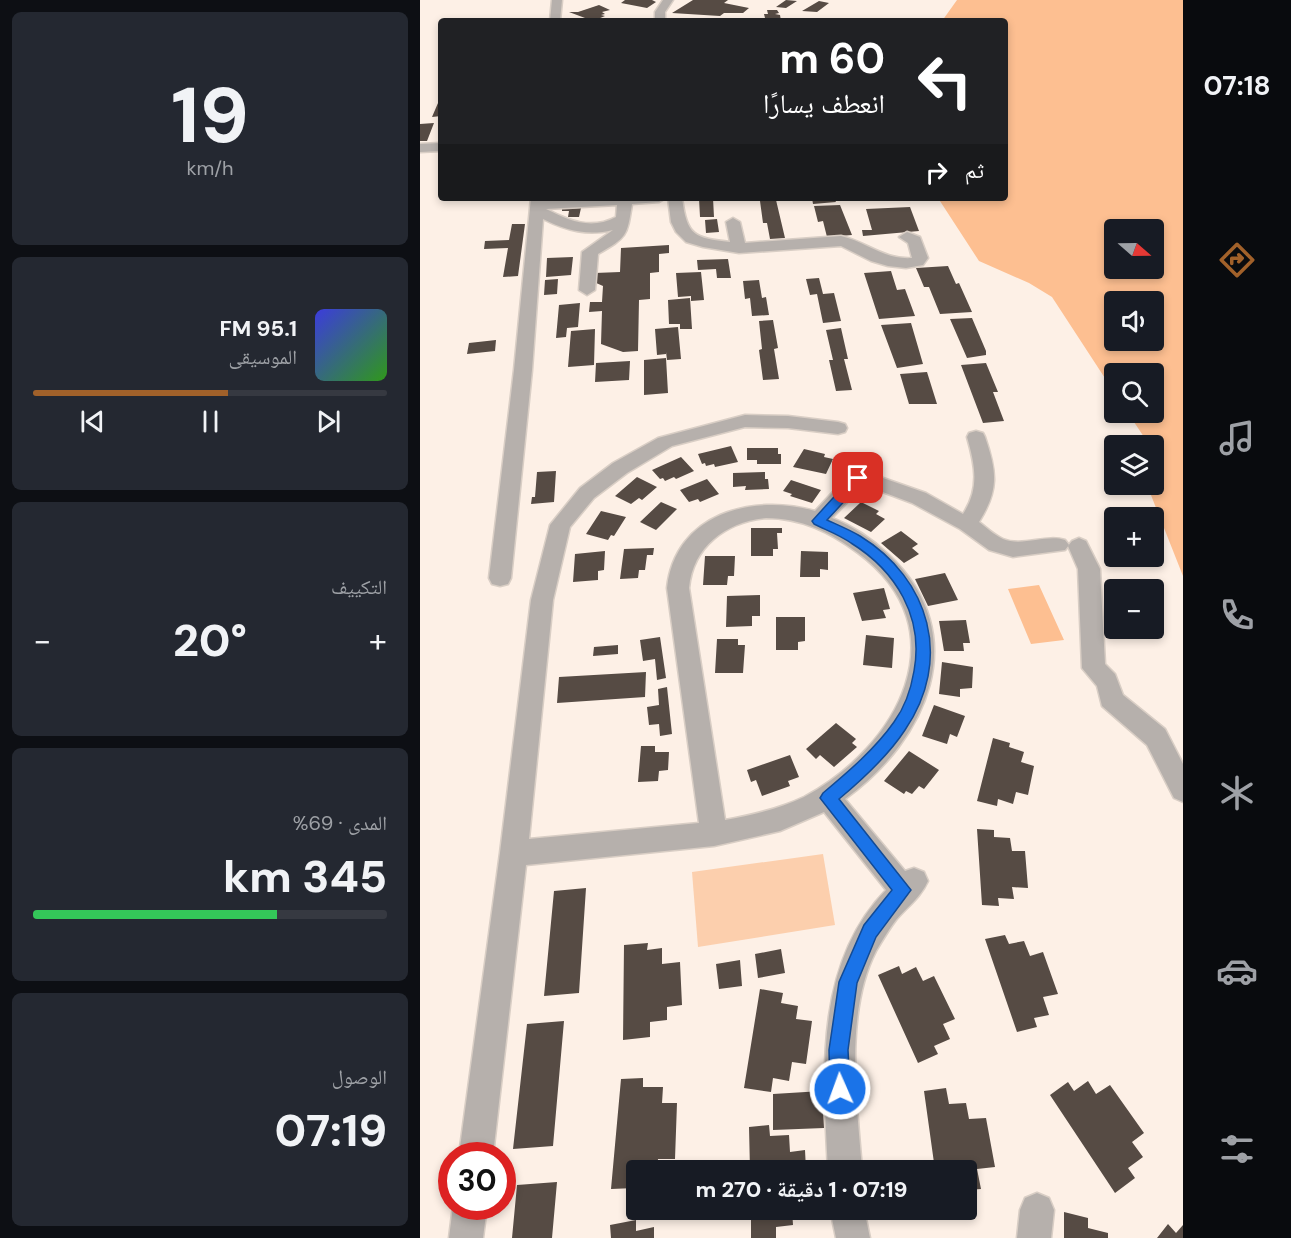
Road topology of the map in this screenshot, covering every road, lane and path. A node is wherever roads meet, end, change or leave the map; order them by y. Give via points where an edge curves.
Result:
1 (557, 0) edge
2 (668, 0) edge
3 (555, 18) edge
4 (660, 18) edge
5 (438, 147) edge
6 (420, 148) edge
7 (604, 201) edge
8 (626, 201) edge
9 (676, 201) edge
10 (537, 204) edge
11 (622, 220) junction
12 (733, 222) dead end
13 (907, 237) dead end
14 (739, 248) junction
15 (587, 290) dead end
16 (837, 428) dead end
17 (976, 437) dead end
18 (818, 521) junction
19 (967, 524) junction
20 (500, 578) dead end
21 (1183, 790) edge
22 (828, 798) junction
23 (714, 834) junction
24 (514, 853) junction
25 (478, 1142) edge
26 (844, 1160) edge
27 (468, 1220) edge
28 (849, 1220) edge
29 (466, 1238) edge
30 (853, 1238) edge

1 - 3 street
2 - 4 street
5 - 6 street
7 - 10 street
8 - 11 street
9 - 14 street via 681,229 690,239 708,246
10 - 11 street via 559,222 581,230 601,229
10 - 20 street
11 - 15 street via 617,234 590,252
12 - 14 street
13 - 14 street via 915,240 918,262 904,264 880,258 841,241
16 - 24 street via 745,421 665,442 587,493 560,525 542,600
17 - 19 street via 984,461 984,491 981,504
18 - 19 street via 858,478 863,478 919,498
18 - 22 street via 855,539 877,556 911,596 923,629 924,659 911,707 882,749
18 - 23 street via 770,511 732,518 698,539 679,576
19 - 21 street via 996,545 1013,549 1068,546 1089,569 1094,668 1111,685 1111,699 1156,737
22 - 23 street via 780,819
22 - 26 street via 908,886 870,931 848,982 839,1050
23 - 24 street
24 - 25 street
27 - 29 street
28 - 30 street

